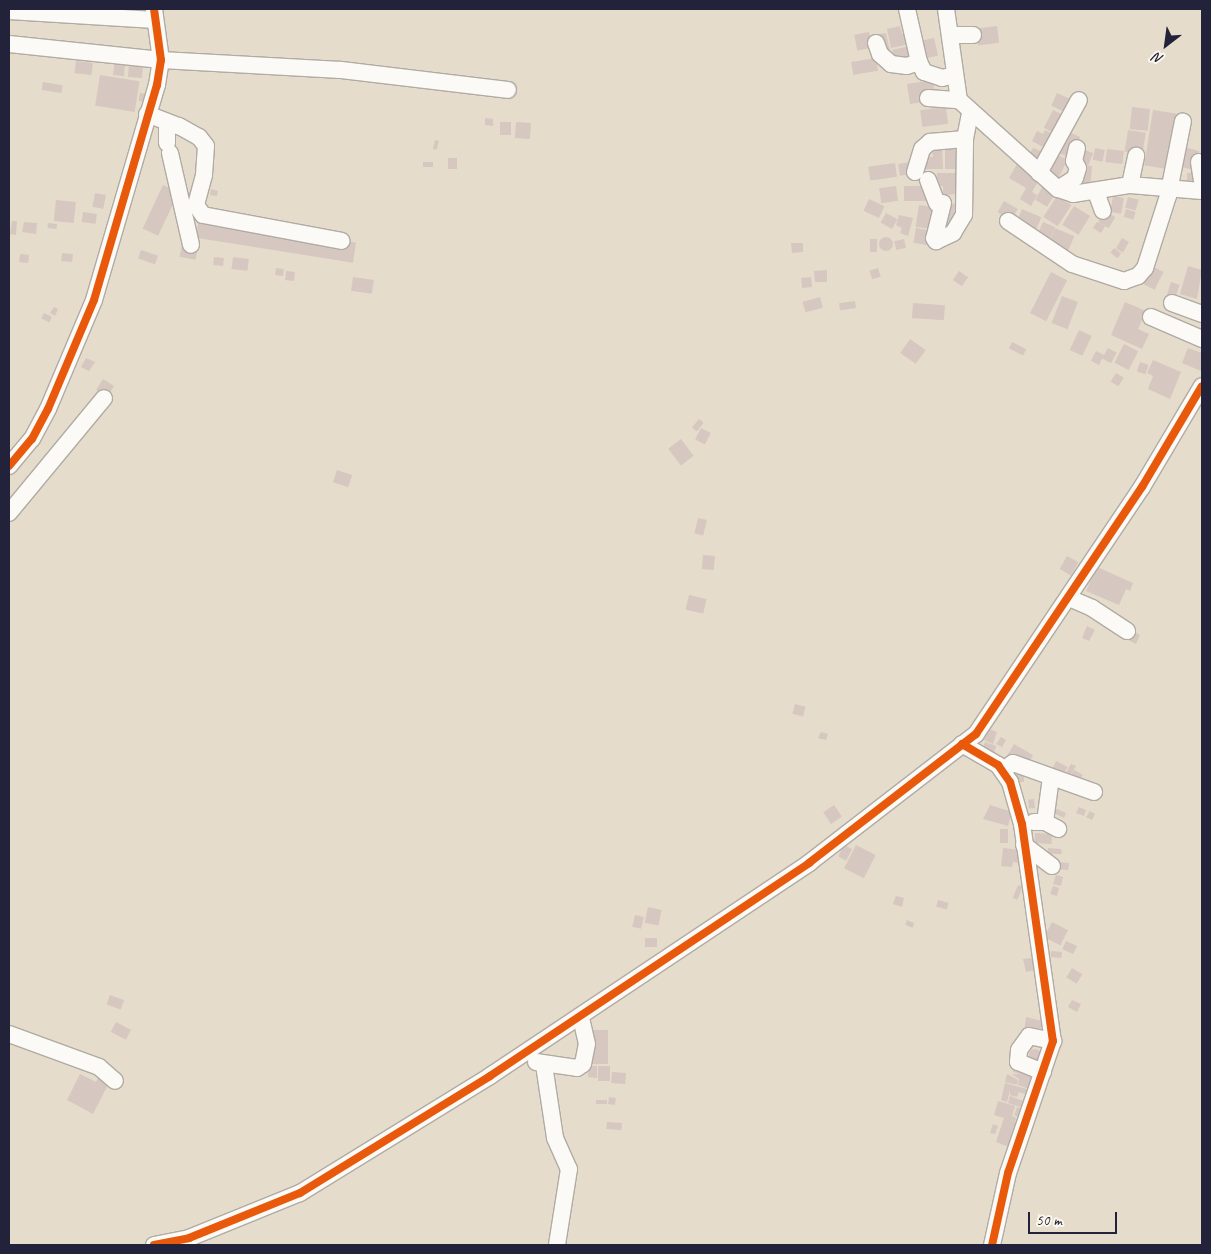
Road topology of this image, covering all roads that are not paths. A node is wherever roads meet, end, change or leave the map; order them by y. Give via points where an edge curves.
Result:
1 (907, 9) edge
2 (946, 9) edge
3 (9, 11) edge
4 (155, 14) edge
5 (950, 35) junction
6 (974, 36) dead end
7 (876, 43) dead end
8 (9, 44) edge
9 (161, 60) junction
10 (919, 62) junction
11 (955, 75) junction
12 (508, 90) dead end
13 (928, 98) dead end
14 (959, 100) junction
15 (1079, 100) dead end
16 (147, 114) junction
17 (970, 114) junction
18 (1183, 121) dead end
19 (167, 122) junction
20 (965, 139) junction
21 (1077, 148) dead end
22 (1136, 156) dead end
23 (1039, 173) junction
24 (1202, 180) edge
25 (1130, 185) junction
26 (1176, 187) junction
27 (1058, 189) junction
28 (1202, 191) edge
29 (1096, 192) junction
30 (964, 200) junction
31 (937, 203) junction
32 (1103, 211) dead end
33 (1008, 221) dead end
34 (342, 241) dead end
35 (191, 245) dead end
36 (1172, 303) dead end
37 (1202, 314) edge
38 (1151, 317) dead end
39 (1202, 339) edge
40 (1202, 386) edge
41 (104, 398) dead end
42 (9, 466) edge
43 (9, 513) edge
44 (1068, 598) junction
45 (1127, 630) dead end
46 (962, 744) junction
47 (1003, 770) junction
48 (1051, 777) junction
49 (1094, 792) dead end
50 (1022, 824) junction
51 (1024, 845) junction
52 (1052, 866) dead end
53 (581, 1017) junction
54 (9, 1034) edge
55 (1053, 1041) junction
56 (520, 1056) junction
57 (544, 1064) junction
58 (1043, 1072) junction
59 (115, 1081) dead end
60 (194, 1241) edge
61 (154, 1245) edge
62 (557, 1245) edge
63 (992, 1245) edge

1 - 10 street
2 - 5 street
3 - 4 street
4 - 9 street
5 - 6 street
5 - 11 street
7 - 10 street via 880,54 891,64 907,66
8 - 9 street
9 - 12 street via 341,70
9 - 16 street via 158,85
10 - 11 street via 924,72 932,76
11 - 14 street
13 - 14 street
14 - 17 street
15 - 23 street
16 - 19 street
16 - 42 street via 94,300 44,416 32,439
17 - 20 street
17 - 23 street
18 - 26 street
19 - 34 street via 199,137 206,146 204,174 196,204 202,215
19 - 35 street via 169,148
20 - 30 street
20 - 31 street via 930,142 922,149 921,176
21 - 27 street via 1075,178
22 - 25 street
23 - 27 street
24 - 26 street via 1192,166
25 - 26 street
25 - 29 street
26 - 28 street
26 - 33 street via 1144,268 1138,276 1124,281 1072,264
27 - 29 street via 1073,194
29 - 32 street
30 - 31 street
30 - 31 street via 960,225 947,238 936,240
36 - 37 street
38 - 39 street
40 - 44 street via 1142,487
41 - 43 street
44 - 45 street
44 - 46 street via 976,734
46 - 47 street
46 - 53 street via 809,863
47 - 48 street via 1008,763 1013,763
47 - 50 street via 1010,782
48 - 49 street
48 - 50 street via 1051,826
50 - 51 street
51 - 52 street
51 - 55 street
53 - 56 street
53 - 57 street via 587,1044 584,1064 577,1068
54 - 59 street via 99,1068
55 - 58 street
55 - 58 street via 1029,1036 1019,1050 1018,1062
56 - 57 street
56 - 60 street via 300,1193
57 - 62 street via 553,1128 570,1169
58 - 63 street via 1008,1173
60 - 61 street

